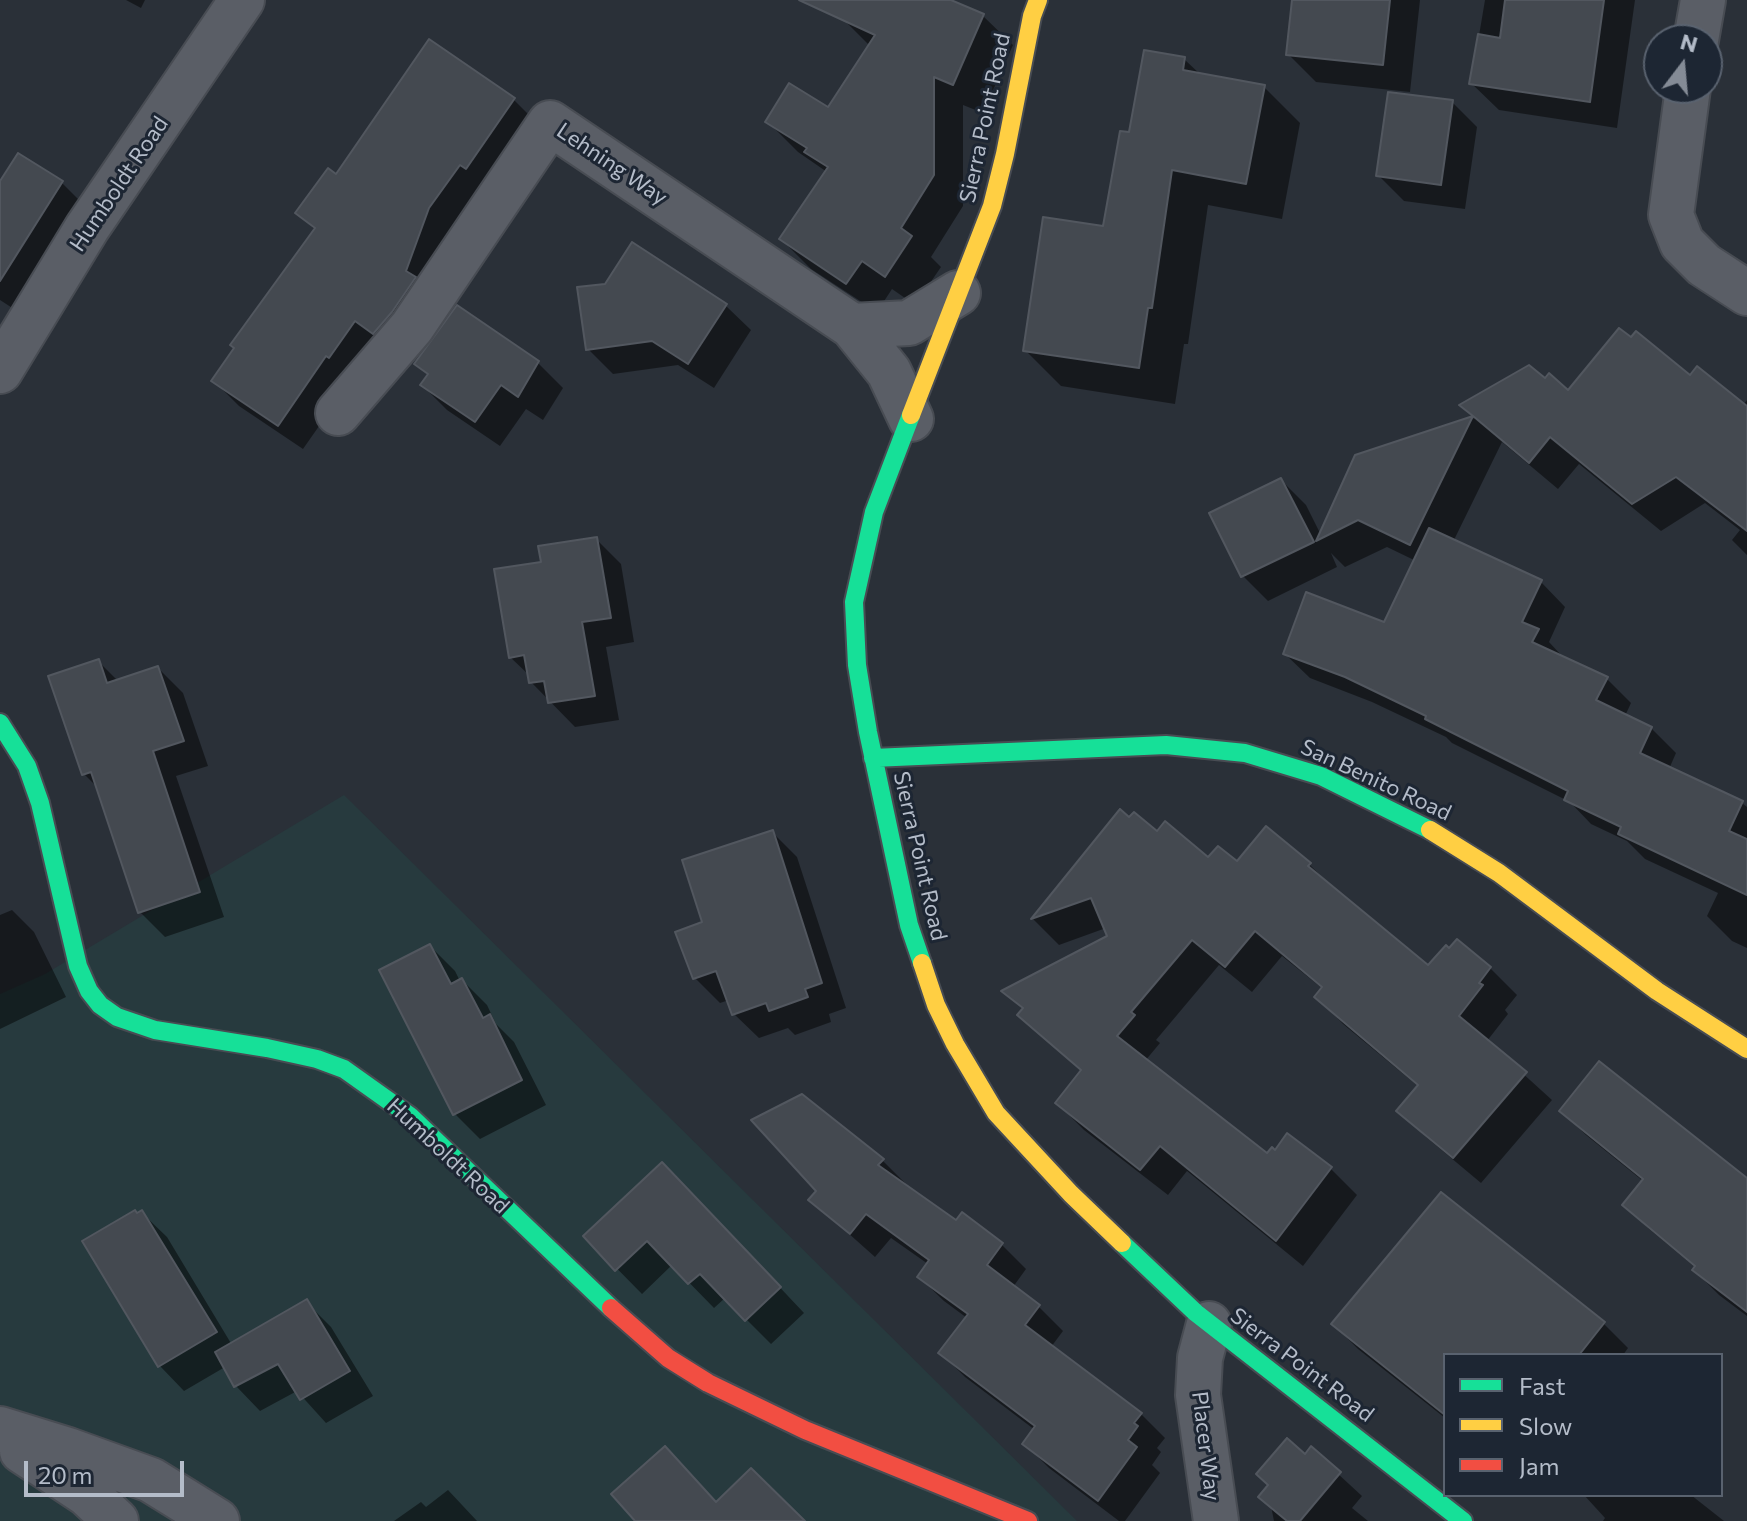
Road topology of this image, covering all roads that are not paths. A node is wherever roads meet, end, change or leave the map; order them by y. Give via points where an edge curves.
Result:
1 (242, 0) edge
2 (1038, 0) edge
3 (1703, 0) edge
4 (1699, 24) edge
5 (1686, 104) edge
6 (958, 293) junction
7 (1747, 293) edge
8 (852, 326) junction
9 (0, 371) edge
10 (338, 413) dead end
11 (911, 419) junction
12 (0, 723) edge
13 (873, 758) junction
14 (1747, 1049) edge
15 (1209, 1324) junction
16 (0, 1429) edge
17 (0, 1437) edge
18 (116, 1521) edge
19 (217, 1521) edge
20 (1028, 1521) edge
21 (1216, 1521) edge
22 (1463, 1521) edge

1 - 9 street, Humboldt Road via 87,228
2 - 6 street, Sierra Point Road via 992,206
3 - 4 street
5 - 7 street via 1671,204 1675,230 1704,265
6 - 8 street via 909,323
6 - 11 street, Sierra Point Road
8 - 10 street, Lehning Way via 550,123 412,327
8 - 11 street, Lehning Way via 889,372
11 - 13 street, Sierra Point Road via 874,512 854,602 857,665
12 - 20 street, Humboldt Road via 27,766 78,966 100,1005 155,1030 279,1050 344,1069 410,1116 668,1358 805,1430
13 - 14 street, San Benito Road via 1166,745 1245,753 1321,776 1454,844 1657,991
13 - 15 street, Sierra Point Road via 913,938 955,1044 996,1113 1019,1140
15 - 21 street, Placer Way via 1198,1395
15 - 22 street, Sierra Point Road
16 - 19 street via 151,1480
17 - 18 street via 87,1494

